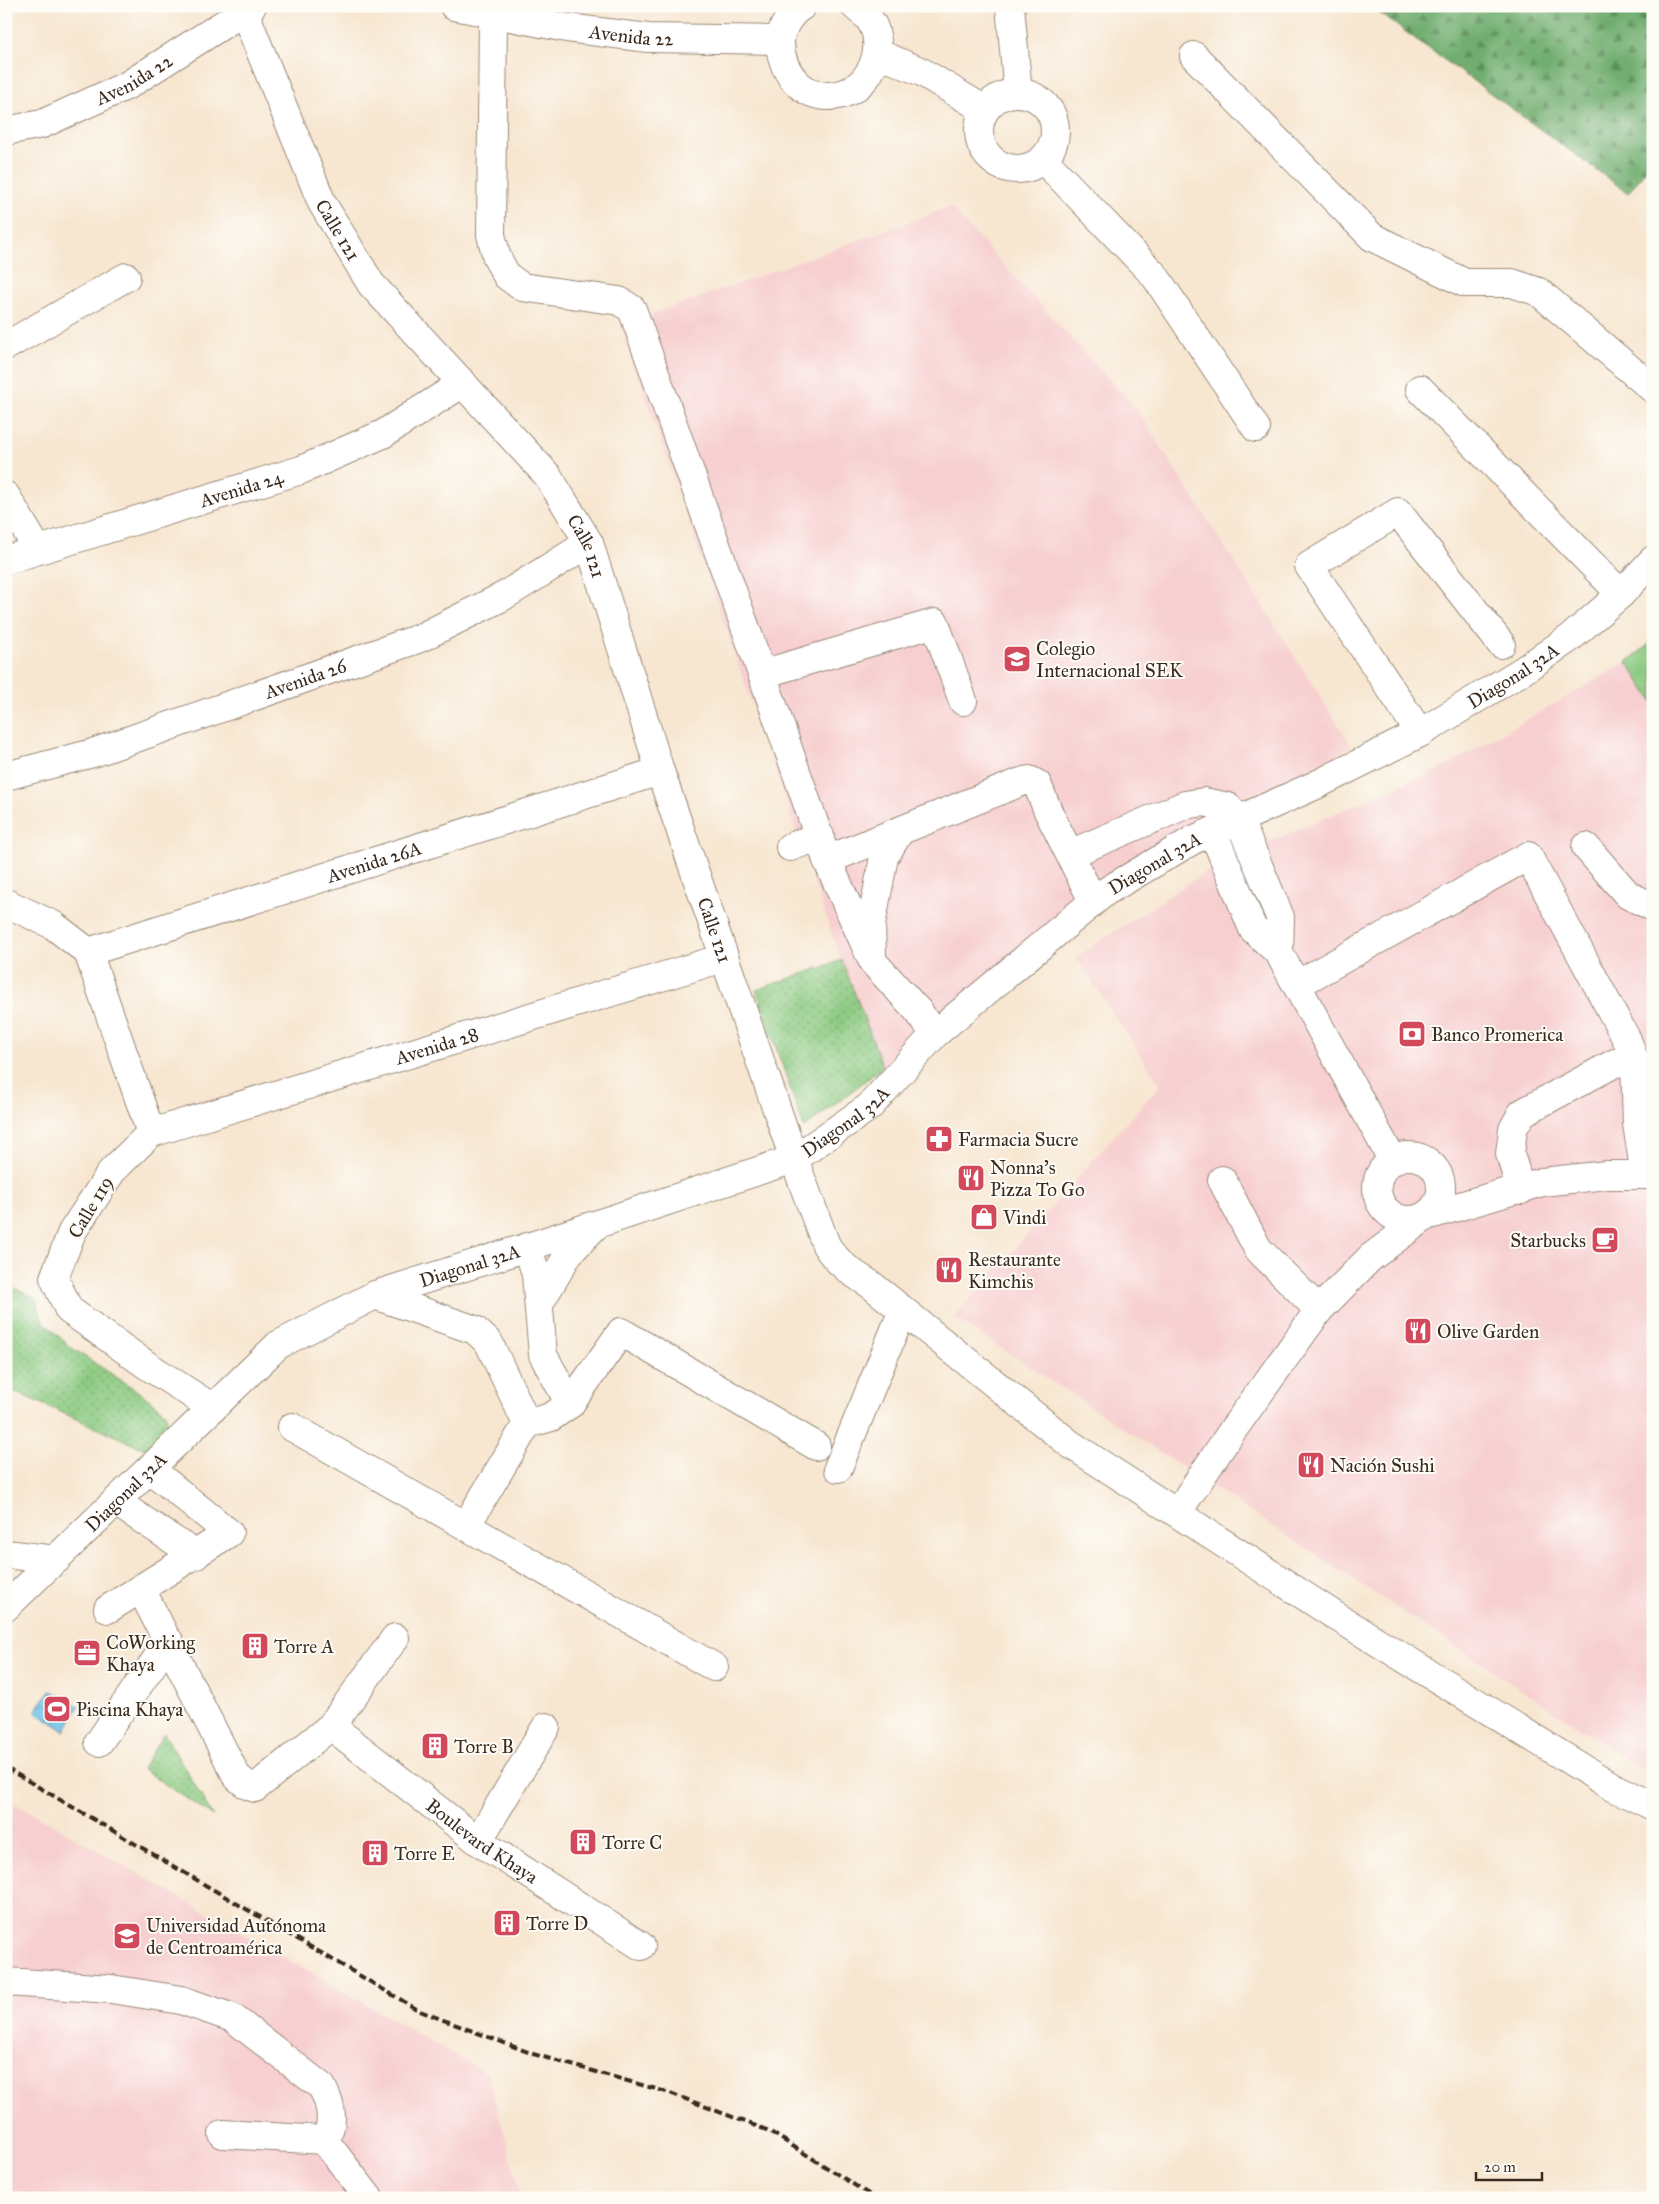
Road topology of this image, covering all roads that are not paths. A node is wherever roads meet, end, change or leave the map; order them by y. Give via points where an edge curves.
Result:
1 (454, 6) edge
2 (802, 6) edge
3 (855, 6) edge
4 (1010, 6) edge
5 (246, 8) edge
6 (493, 14) junction
7 (568, 17) edge
8 (780, 40) junction
9 (877, 53) junction
10 (1194, 56) dead end
11 (1018, 93) junction
12 (985, 110) junction
13 (6, 131) edge
14 (1044, 160) junction
15 (126, 277) dead end
16 (6, 346) edge
17 (463, 383) junction
18 (1653, 389) edge
19 (1420, 390) dead end
20 (1256, 428) dead end
21 (6, 496) edge
22 (589, 543) junction
23 (38, 550) junction
24 (6, 560) edge
25 (1653, 560) edge
26 (1621, 594) junction
27 (1501, 644) dead end
28 (762, 674) junction
29 (963, 701) dead end
30 (1420, 733) junction
31 (660, 771) junction
32 (6, 776) edge
33 (1240, 820) junction
34 (900, 830) junction
35 (1213, 832) junction
36 (1586, 846) dead end
37 (790, 847) dead end
38 (823, 848) junction
39 (1070, 854) junction
40 (1093, 902) junction
41 (6, 903) edge
42 (1653, 907) edge
43 (88, 952) junction
44 (1279, 953) junction
45 (723, 958) junction
46 (873, 962) junction
47 (1298, 984) junction
48 (935, 1034) junction
49 (1635, 1061) junction
50 (151, 1133) junction
51 (794, 1160) junction
52 (1393, 1160) junction
53 (1649, 1175) edge
54 (1222, 1180) dead end
55 (1520, 1190) junction
56 (1426, 1216) junction
57 (595, 1225) junction
58 (528, 1247) junction
59 (375, 1295) junction
60 (538, 1304) junction
61 (903, 1310) junction
62 (1318, 1310) junction
63 (570, 1404) junction
64 (213, 1408) junction
65 (527, 1424) junction
66 (292, 1426) dead end
67 (816, 1446) dead end
68 (838, 1468) dead end
69 (150, 1469) junction
70 (116, 1502) junction
71 (1177, 1513) junction
72 (466, 1526) junction
73 (6, 1554) edge
74 (196, 1555) junction
75 (56, 1560) junction
76 (141, 1589) junction
77 (6, 1607) edge
78 (108, 1609) dead end
79 (394, 1638) dead end
80 (169, 1640) junction
81 (714, 1668) dead end
82 (331, 1726) junction
83 (546, 1728) dead end
84 (99, 1742) dead end
85 (1653, 1806) edge
86 (478, 1841) junction
87 (641, 1946) dead end
88 (6, 1982) edge
89 (223, 2134) dead end
90 (324, 2140) junction
91 (369, 2198) edge

1 - 6 street, Avenida 22
2 - 8 street via 786,22
3 - 9 street via 868,17 876,34
4 - 11 street
5 - 13 street, Avenida 22 via 128,85 42,124
5 - 17 street, Calle 121 via 322,203 372,284
6 - 7 street, Avenida 22
6 - 28 street via 490,235 497,258 507,276 522,287 619,301 632,310
7 - 8 street, Avenida 22 via 648,38
8 - 9 street via 781,59 789,76 803,89 821,96 841,94 858,86 871,72
9 - 12 street via 922,72
10 - 18 street via 1372,237 1465,283 1512,283 1539,292
11 - 12 street via 1005,95
11 - 14 street via 1033,96 1046,105 1054,118 1053,148
12 - 14 street via 979,134 982,146 997,164 1021,169
14 - 20 street via 1155,276
15 - 16 street
17 - 22 street, Calle 121 via 548,476
17 - 23 street, Avenida 24 via 383,434 302,470
19 - 26 street
21 - 23 street
22 - 31 street, Calle 121
22 - 32 street, Avenida 26 via 502,597 420,638 93,753
23 - 24 street, Avenida 24
25 - 26 street, Diagonal 32A
26 - 30 street, Diagonal 32A via 1570,638
27 - 30 street via 1398,512 1309,566
28 - 29 street via 935,624
28 - 38 street
30 - 33 street, Diagonal 32A
31 - 43 street, Avenida 26A
31 - 45 street, Calle 121
33 - 35 street, Diagonal 32A
33 - 39 street via 1228,806 1204,802 1185,805
33 - 44 street via 1280,918
34 - 38 street
34 - 39 street via 1029,780 1038,784
34 - 46 street via 884,858 878,884 871,925
35 - 40 street, Diagonal 32A via 1193,840
35 - 44 street via 1253,930
36 - 42 street via 1628,895
37 - 38 street
38 - 46 street
39 - 40 street
40 - 48 street, Diagonal 32A
41 - 43 street via 53,926
43 - 50 street
44 - 47 street
45 - 50 street, Avenida 28
45 - 51 street, Calle 121
46 - 48 street
47 - 49 street via 1528,856 1627,1040
47 - 52 street
48 - 51 street, Diagonal 32A via 869,1107
49 - 53 street via 1638,1124
49 - 55 street via 1615,1063 1522,1113 1513,1129 1510,1154
50 - 64 street, Calle 119 via 112,1171 72,1232 54,1278 69,1310
51 - 57 street, Diagonal 32A
51 - 61 street, Calle 121 via 834,1258
52 - 56 street via 1413,1156 1431,1164 1437,1172 1442,1192 1434,1210
52 - 56 street via 1385,1167 1377,1185 1381,1205 1406,1221
53 - 55 street via 1608,1175 1542,1182
54 - 62 street via 1258,1249
55 - 56 street
56 - 62 street via 1370,1258
57 - 58 street, Diagonal 32A
57 - 60 street via 569,1253
58 - 59 street, Diagonal 32A
58 - 60 street via 536,1275
59 - 64 street, Diagonal 32A via 278,1345
59 - 65 street via 475,1330 489,1343
60 - 63 street via 543,1355
61 - 68 street
61 - 71 street, Calle 121 via 1070,1444
62 - 71 street
63 - 65 street via 551,1417
63 - 67 street via 621,1332
64 - 69 street, Diagonal 32A
65 - 72 street
66 - 72 street
69 - 70 street, Diagonal 32A
69 - 74 street via 229,1533
70 - 74 street
70 - 75 street, Diagonal 32A
71 - 85 street, Calle 121 via 1613,1787
72 - 81 street
73 - 75 street
74 - 76 street
75 - 77 street, Diagonal 32A
76 - 78 street
76 - 80 street
79 - 82 street
80 - 82 street via 237,1777 247,1785 255,1788
80 - 84 street
82 - 86 street, Boulevard Khaya
83 - 86 street
86 - 87 street, Boulevard Khaya
88 - 90 street via 111,1989 181,2000 232,2018 322,2087 330,2102 331,2123
89 - 90 street
90 - 91 street

